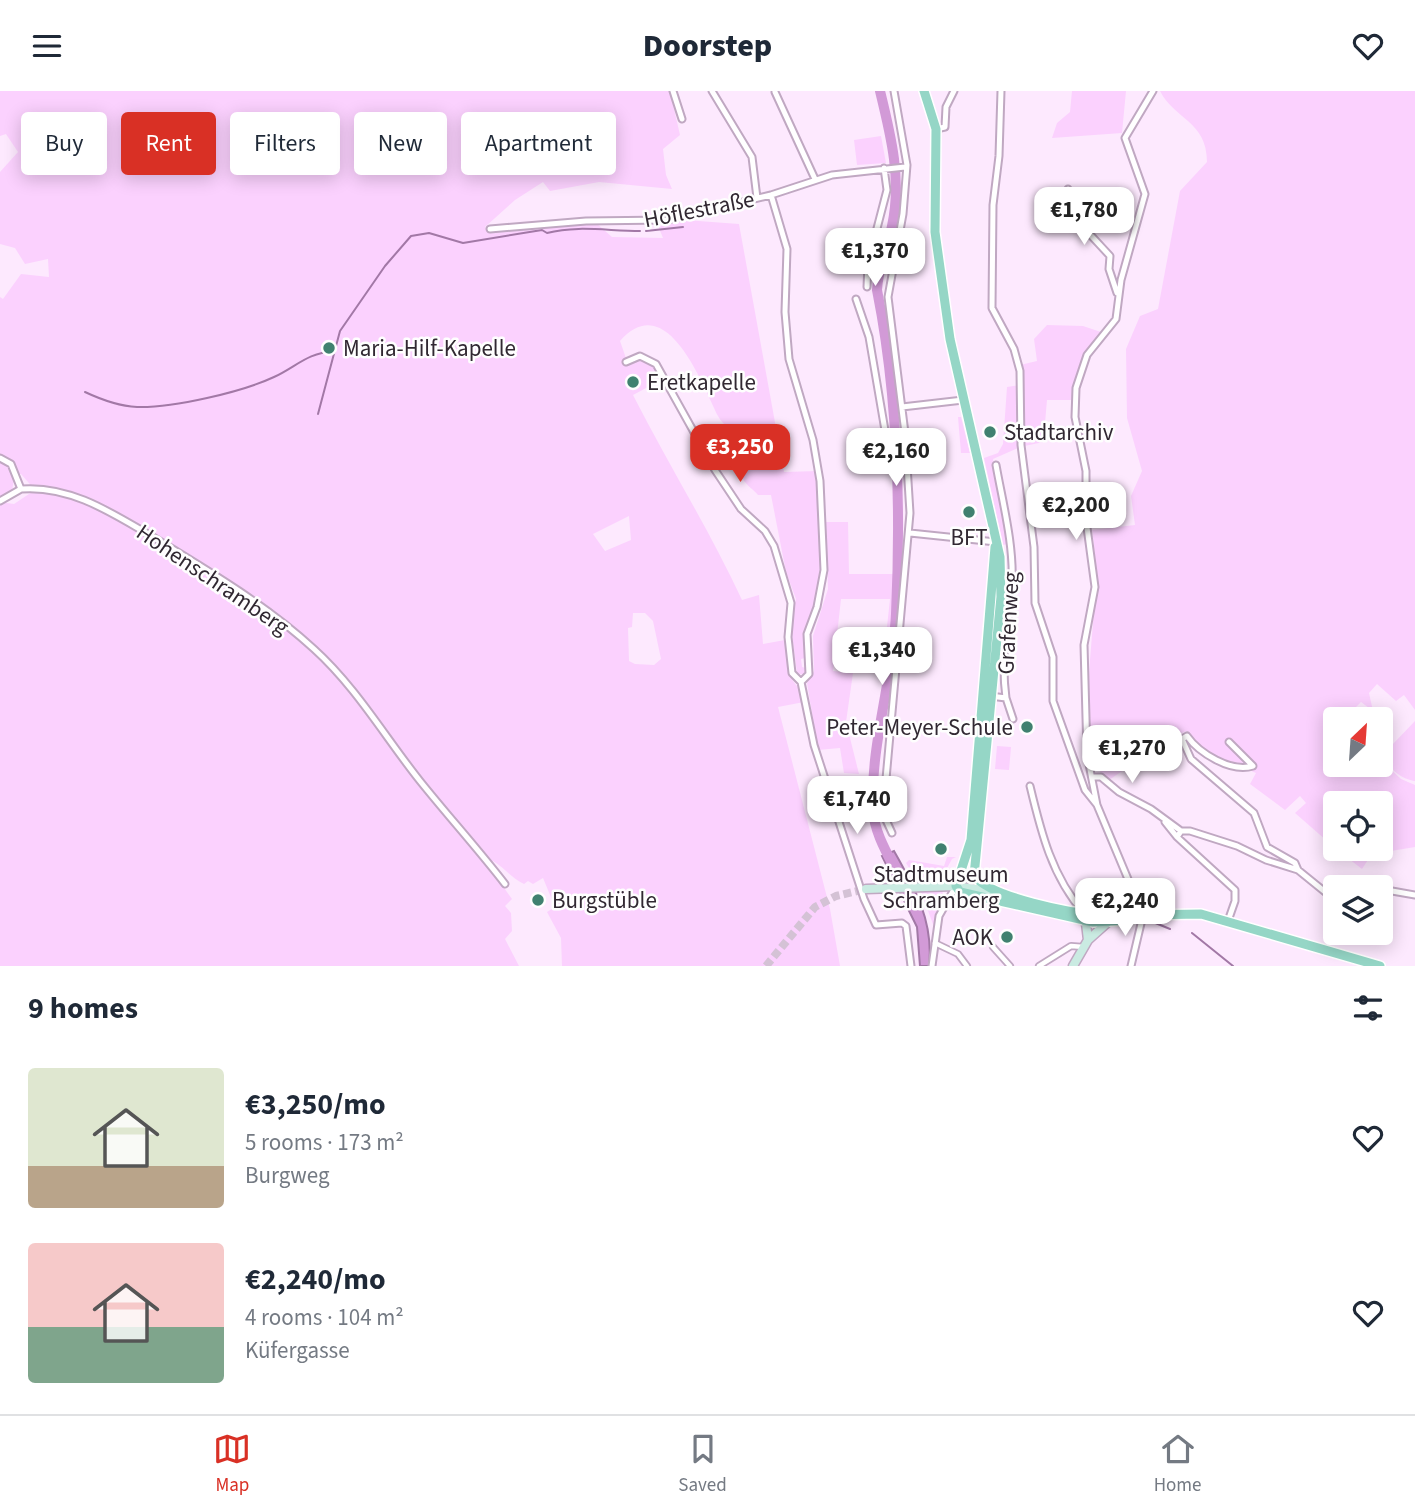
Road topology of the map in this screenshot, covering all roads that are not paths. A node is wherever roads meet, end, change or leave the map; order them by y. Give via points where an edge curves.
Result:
1 (673, 91) edge
2 (712, 91) edge
3 (894, 91) edge
4 (924, 91) edge
5 (954, 91) edge
6 (1001, 91) edge
7 (1153, 91) edge
8 (775, 92) edge
9 (682, 119) dead end
10 (936, 129) junction
11 (902, 167) junction
12 (887, 168) junction
13 (815, 179) junction
14 (1068, 189) dead end
15 (771, 195) junction
16 (757, 198) junction
17 (490, 229) dead end
18 (867, 287) dead end
19 (1118, 296) junction
20 (856, 299) dead end
21 (626, 362) dead end
22 (963, 400) junction
23 (902, 407) junction
24 (903, 441) junction
25 (0, 458) edge
26 (996, 465) dead end
27 (21, 489) junction
28 (0, 501) edge
29 (910, 533) junction
30 (996, 542) junction
31 (801, 682) junction
32 (988, 695) junction
33 (1006, 698) junction
34 (1013, 719) dead end
35 (1229, 742) dead end
36 (1093, 777) junction
37 (1030, 786) dead end
38 (1097, 805) junction
39 (892, 833) dead end
40 (1179, 834) junction
41 (1298, 870) junction
42 (505, 884) dead end
43 (956, 886) junction
44 (866, 890) tunnel mouth
45 (1323, 890) edge
46 (1393, 891) edge
47 (1414, 894) edge
48 (1007, 895) junction
49 (1143, 915) junction
50 (1085, 917) junction
51 (1228, 921) junction
52 (1107, 923) junction
53 (935, 943) junction
54 (1086, 943) junction
55 (993, 947) dead end
56 (911, 966) edge
57 (932, 966) edge
58 (967, 966) edge
59 (1010, 966) edge
60 (1038, 966) edge
61 (1073, 966) edge
62 (1131, 966) edge
63 (1379, 966) edge

1 - 9 street
2 - 16 street via 752,157
3 - 11 street via 907,153
4 - 10 main road
5 - 10 street via 946,107 945,127
6 - 38 street via 992,308 1014,348 1020,371 1021,445 1034,547 1035,603 1053,657 1053,701 1085,790
7 - 19 street via 1126,133 1126,146 1145,194
8 - 13 street
10 - 22 main road via 938,264
11 - 12 street, Höflestraße
11 - 23 street via 903,214 888,297
12 - 13 street, Höflestraße
12 - 18 street via 887,190 868,263
13 - 15 street, Höflestraße
14 - 19 street via 1085,229 1110,256
15 - 16 street, Höflestraße
15 - 31 street via 787,249 789,359 820,481 824,570 807,634 809,674
16 - 17 street, Höflestraße via 644,223 586,221
19 - 36 street via 1116,319 1087,355 1075,396 1086,471 1094,587 1083,681 1087,754
20 - 24 street via 869,337 887,442
21 - 31 street via 640,356 656,364 720,478 741,509 771,539 792,603 788,637 792,673
22 - 23 street
22 - 30 main road
23 - 24 street
24 - 29 street
25 - 27 street via 11,464
26 - 33 street, Grafenweg via 1011,563 1003,656
27 - 28 street
27 - 42 street, Hohenschramberg via 46,489 87,500 243,594 313,648 354,692
29 - 30 street
29 - 39 street via 885,790 886,820
30 - 32 main road
31 - 56 street via 814,745 864,899 876,925 906,926
32 - 33 street, Grafenweg
32 - 43 main road via 971,841
32 - 48 main road via 974,876
33 - 34 street, Grafenweg
35 - 41 street via 1253,766 1216,759 1201,753 1187,736 1182,739 1191,759 1254,813 1267,847 1295,863
36 - 38 street
36 - 40 street via 1101,777 1151,809
37 - 50 street via 1055,870
38 - 49 street
40 - 41 street via 1190,831
40 - 51 street via 1235,890
41 - 45 street
43 - 44 main road
43 - 48 main road
43 - 50 main road via 965,894
43 - 53 street via 939,916
46 - 47 street
48 - 50 main road
49 - 50 main road
49 - 51 main road via 1194,913
49 - 52 main road
49 - 62 street
50 - 52 main road
50 - 54 main road
51 - 63 main road
52 - 54 main road
53 - 57 street
53 - 58 street via 958,954
54 - 60 street via 1071,946
54 - 61 main road
55 - 59 street

